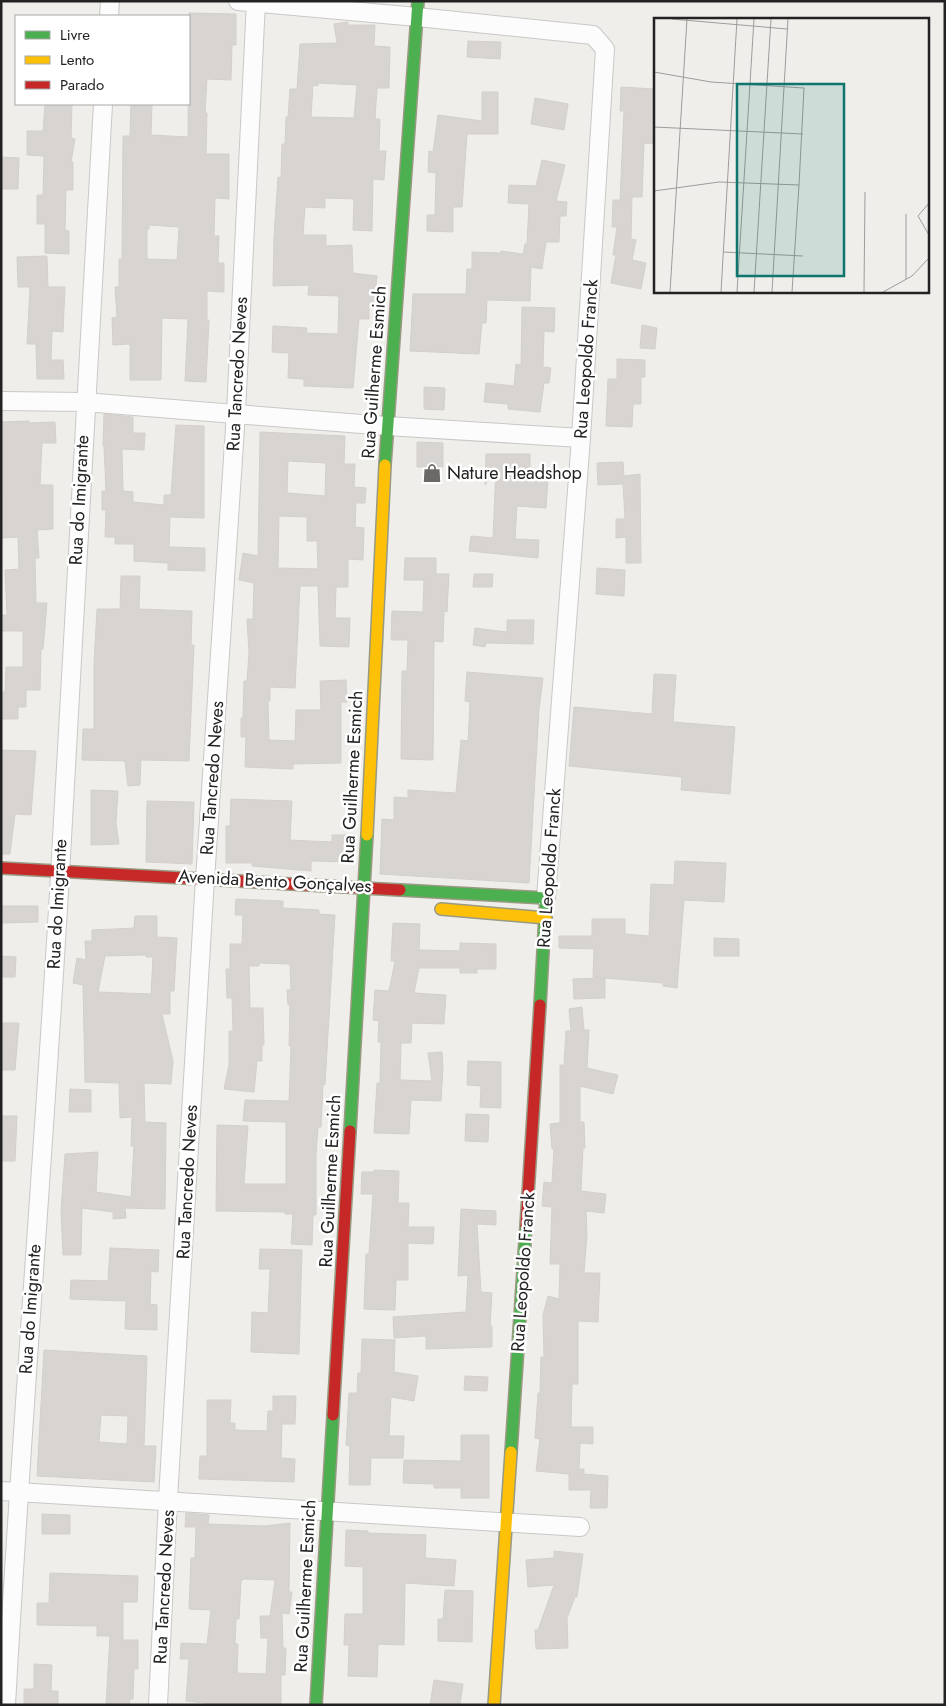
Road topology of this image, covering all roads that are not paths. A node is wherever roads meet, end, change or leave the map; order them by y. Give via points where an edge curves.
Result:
1 (110, 1) edge
2 (238, 1) edge
3 (256, 2) edge
4 (418, 9) edge
5 (109, 15) edge
6 (103, 105) edge
7 (1, 401) edge
8 (84, 402) junction
9 (236, 413) junction
10 (387, 426) junction
11 (581, 438) junction
12 (1, 868) edge
13 (59, 884) junction
14 (364, 889) junction
15 (204, 892) junction
16 (546, 898) junction
17 (431, 908) dead end
18 (546, 918) junction
19 (10, 1491) edge
20 (168, 1500) junction
21 (327, 1510) junction
22 (507, 1521) junction
23 (580, 1526) dead end
24 (6, 1705) edge
25 (158, 1705) edge
26 (316, 1705) edge
27 (494, 1705) edge

1 - 5 street
2 - 3 street
3 - 4 street
3 - 9 street, Rua Tancredo Neves
4 - 10 street, Rua Guilherme Esmich
4 - 11 street, Rua Leopoldo Franck via 593,35 605,49
6 - 8 street, Rua do Imigrante
7 - 8 street
8 - 9 street
8 - 13 street, Rua do Imigrante
9 - 10 street
9 - 15 street, Rua Tancredo Neves
10 - 11 street
10 - 14 street, Rua Guilherme Esmich
11 - 16 street, Rua Leopoldo Franck
12 - 13 street, Avenida Bento Gonçalves
13 - 15 street, Avenida Bento Gonçalves
13 - 19 street, Rua do Imigrante
14 - 15 street, Avenida Bento Gonçalves
14 - 16 street, Avenida Bento Gonçalves
14 - 21 street, Rua Guilherme Esmich
15 - 20 street, Rua Tancredo Neves
16 - 18 street, Rua Leopoldo Franck
17 - 18 street
18 - 22 street, Rua Leopoldo Franck
19 - 20 street
19 - 24 street, Rua do Imigrante
20 - 21 street
20 - 25 street, Rua Tancredo Neves
21 - 22 street
21 - 26 street, Rua Guilherme Esmich
22 - 23 street
22 - 27 street, Rua Leopoldo Franck

